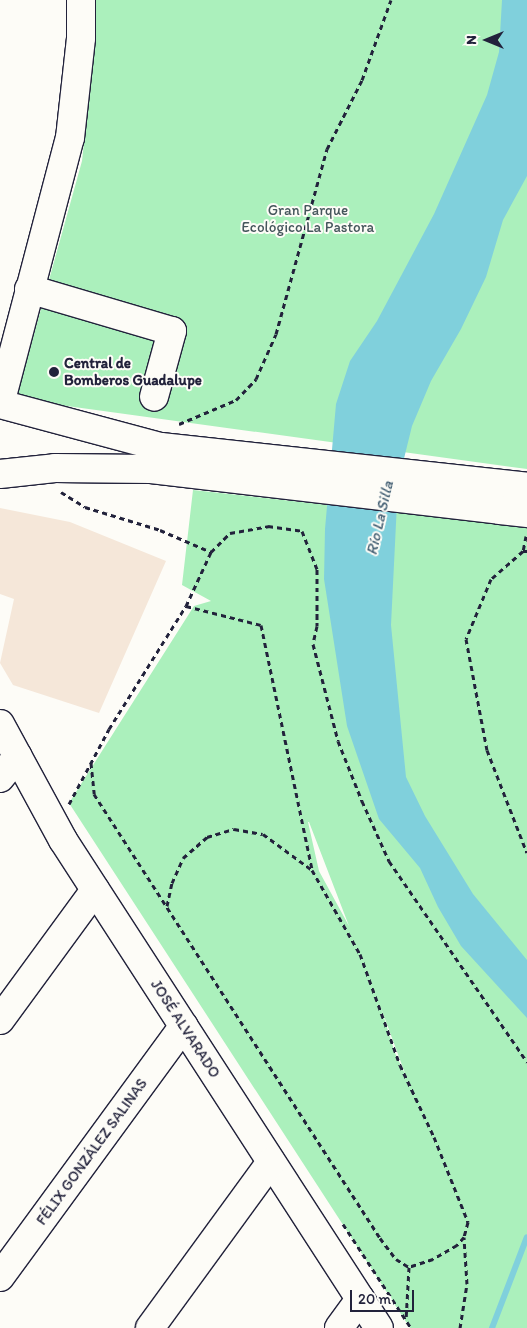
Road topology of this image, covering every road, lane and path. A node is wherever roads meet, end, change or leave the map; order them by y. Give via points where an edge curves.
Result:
1 (81, 0) edge
2 (391, 0) edge
3 (30, 289) junction
4 (154, 397) dead end
5 (0, 404) edge
6 (175, 425) dead end
7 (264, 470) junction
8 (0, 474) edge
9 (527, 487) edge
10 (56, 489) dead end
11 (527, 513) edge
12 (527, 529) edge
13 (525, 551) edge
14 (211, 552) junction
15 (186, 606) junction
16 (0, 724) edge
17 (18, 756) junction
18 (91, 762) junction
19 (0, 778) edge
20 (75, 812) dead end
21 (527, 852) edge
22 (312, 870) junction
23 (95, 890) junction
24 (167, 907) junction
25 (0, 1020) edge
26 (184, 1026) junction
27 (527, 1062) edge
28 (271, 1162) junction
29 (341, 1221) dead end
30 (464, 1237) junction
31 (409, 1267) junction
32 (0, 1277) edge
33 (360, 1299) junction
34 (406, 1321) junction
35 (150, 1328) edge
36 (339, 1328) edge
37 (379, 1328) edge
38 (411, 1328) edge
39 (460, 1328) edge

1 - 3 street via 81,38 70,138
2 - 6 path via 362,80 327,149 276,334 256,379 236,400
3 - 4 street via 172,331
3 - 5 street
5 - 7 street via 151,445
7 - 8 street via 55,468
7 - 9 street
7 - 11 street
10 - 14 path via 86,507 160,530
12 - 13 path
13 - 21 path via 491,579 466,639 487,750
14 - 15 path
14 - 27 path via 230,533 268,526 302,531 316,569 317,626 313,644 338,741 362,801 389,860
15 - 18 path
15 - 22 path via 261,625
16 - 17 street, JOSÉ ALVARADO
17 - 19 street
17 - 23 street, JOSÉ ALVARADO via 63,840
18 - 20 path via 69,803
18 - 24 path via 94,794
22 - 24 path via 263,834 234,829 207,837 183,858 172,883
22 - 30 path via 360,954 400,1064 468,1222
23 - 25 street
23 - 26 street, JOSÉ ALVARADO
24 - 31 path via 380,1238 396,1259
26 - 28 street, JOSÉ ALVARADO
26 - 32 street, FÉLIX GONZÁLEZ SALINAS
28 - 33 street, JOSÉ ALVARADO
28 - 35 street
29 - 34 path
30 - 31 path via 434,1259
30 - 39 path via 467,1284
31 - 34 path
33 - 36 street
33 - 37 street, JOSÉ ALVARADO
34 - 38 path

